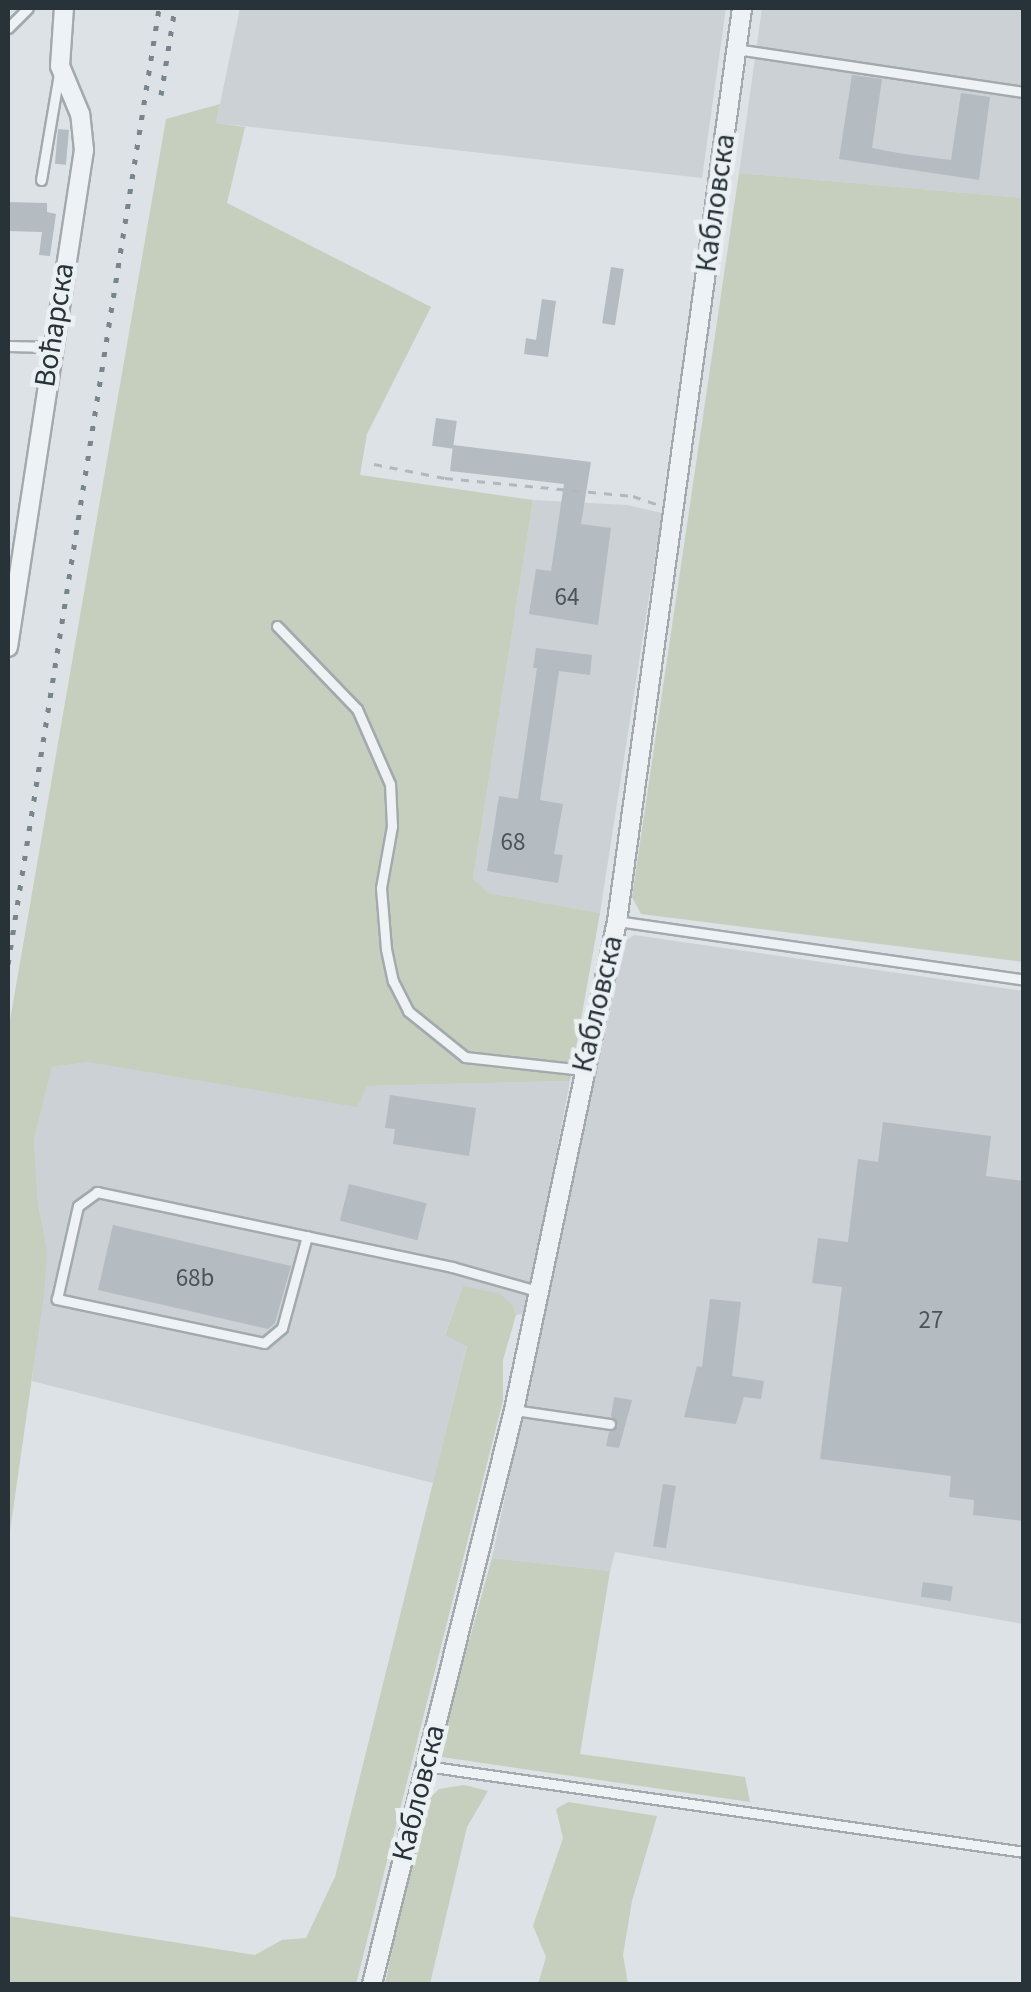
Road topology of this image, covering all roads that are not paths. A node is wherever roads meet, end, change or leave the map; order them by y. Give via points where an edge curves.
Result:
1 (28, 8) edge
2 (64, 8) edge
3 (742, 8) edge
4 (8, 28) edge
5 (736, 50) junction
6 (60, 66) junction
7 (1024, 92) edge
8 (41, 180) dead end
9 (8, 346) edge
10 (51, 346) junction
11 (14, 552) edge
12 (277, 626) dead end
13 (8, 646) edge
14 (618, 921) junction
15 (1024, 980) edge
16 (583, 1070) junction
17 (307, 1236) junction
18 (537, 1291) junction
19 (514, 1410) junction
20 (610, 1424) dead end
21 (426, 1766) junction
22 (1024, 1852) edge
23 (372, 1984) edge

1 - 4 lane
2 - 6 street, Воћарска
3 - 5 street, Кабловска
5 - 7 lane
5 - 14 street, Кабловска
6 - 8 lane
6 - 10 street, Воћарска via 80,114 84,150
9 - 10 lane
10 - 11 street, Воћарска
11 - 13 street, Воћарска
12 - 16 lane via 357,709 390,784 385,934 392,981 408,1011 465,1057
14 - 15 lane
14 - 16 street, Кабловска
16 - 18 street, Кабловска
17 - 17 lane via 97,1192 78,1206 58,1299 264,1343 282,1328
17 - 18 lane
18 - 19 street, Кабловска
19 - 20 lane
19 - 21 street, Кабловска
21 - 22 lane
21 - 23 street, Кабловска

